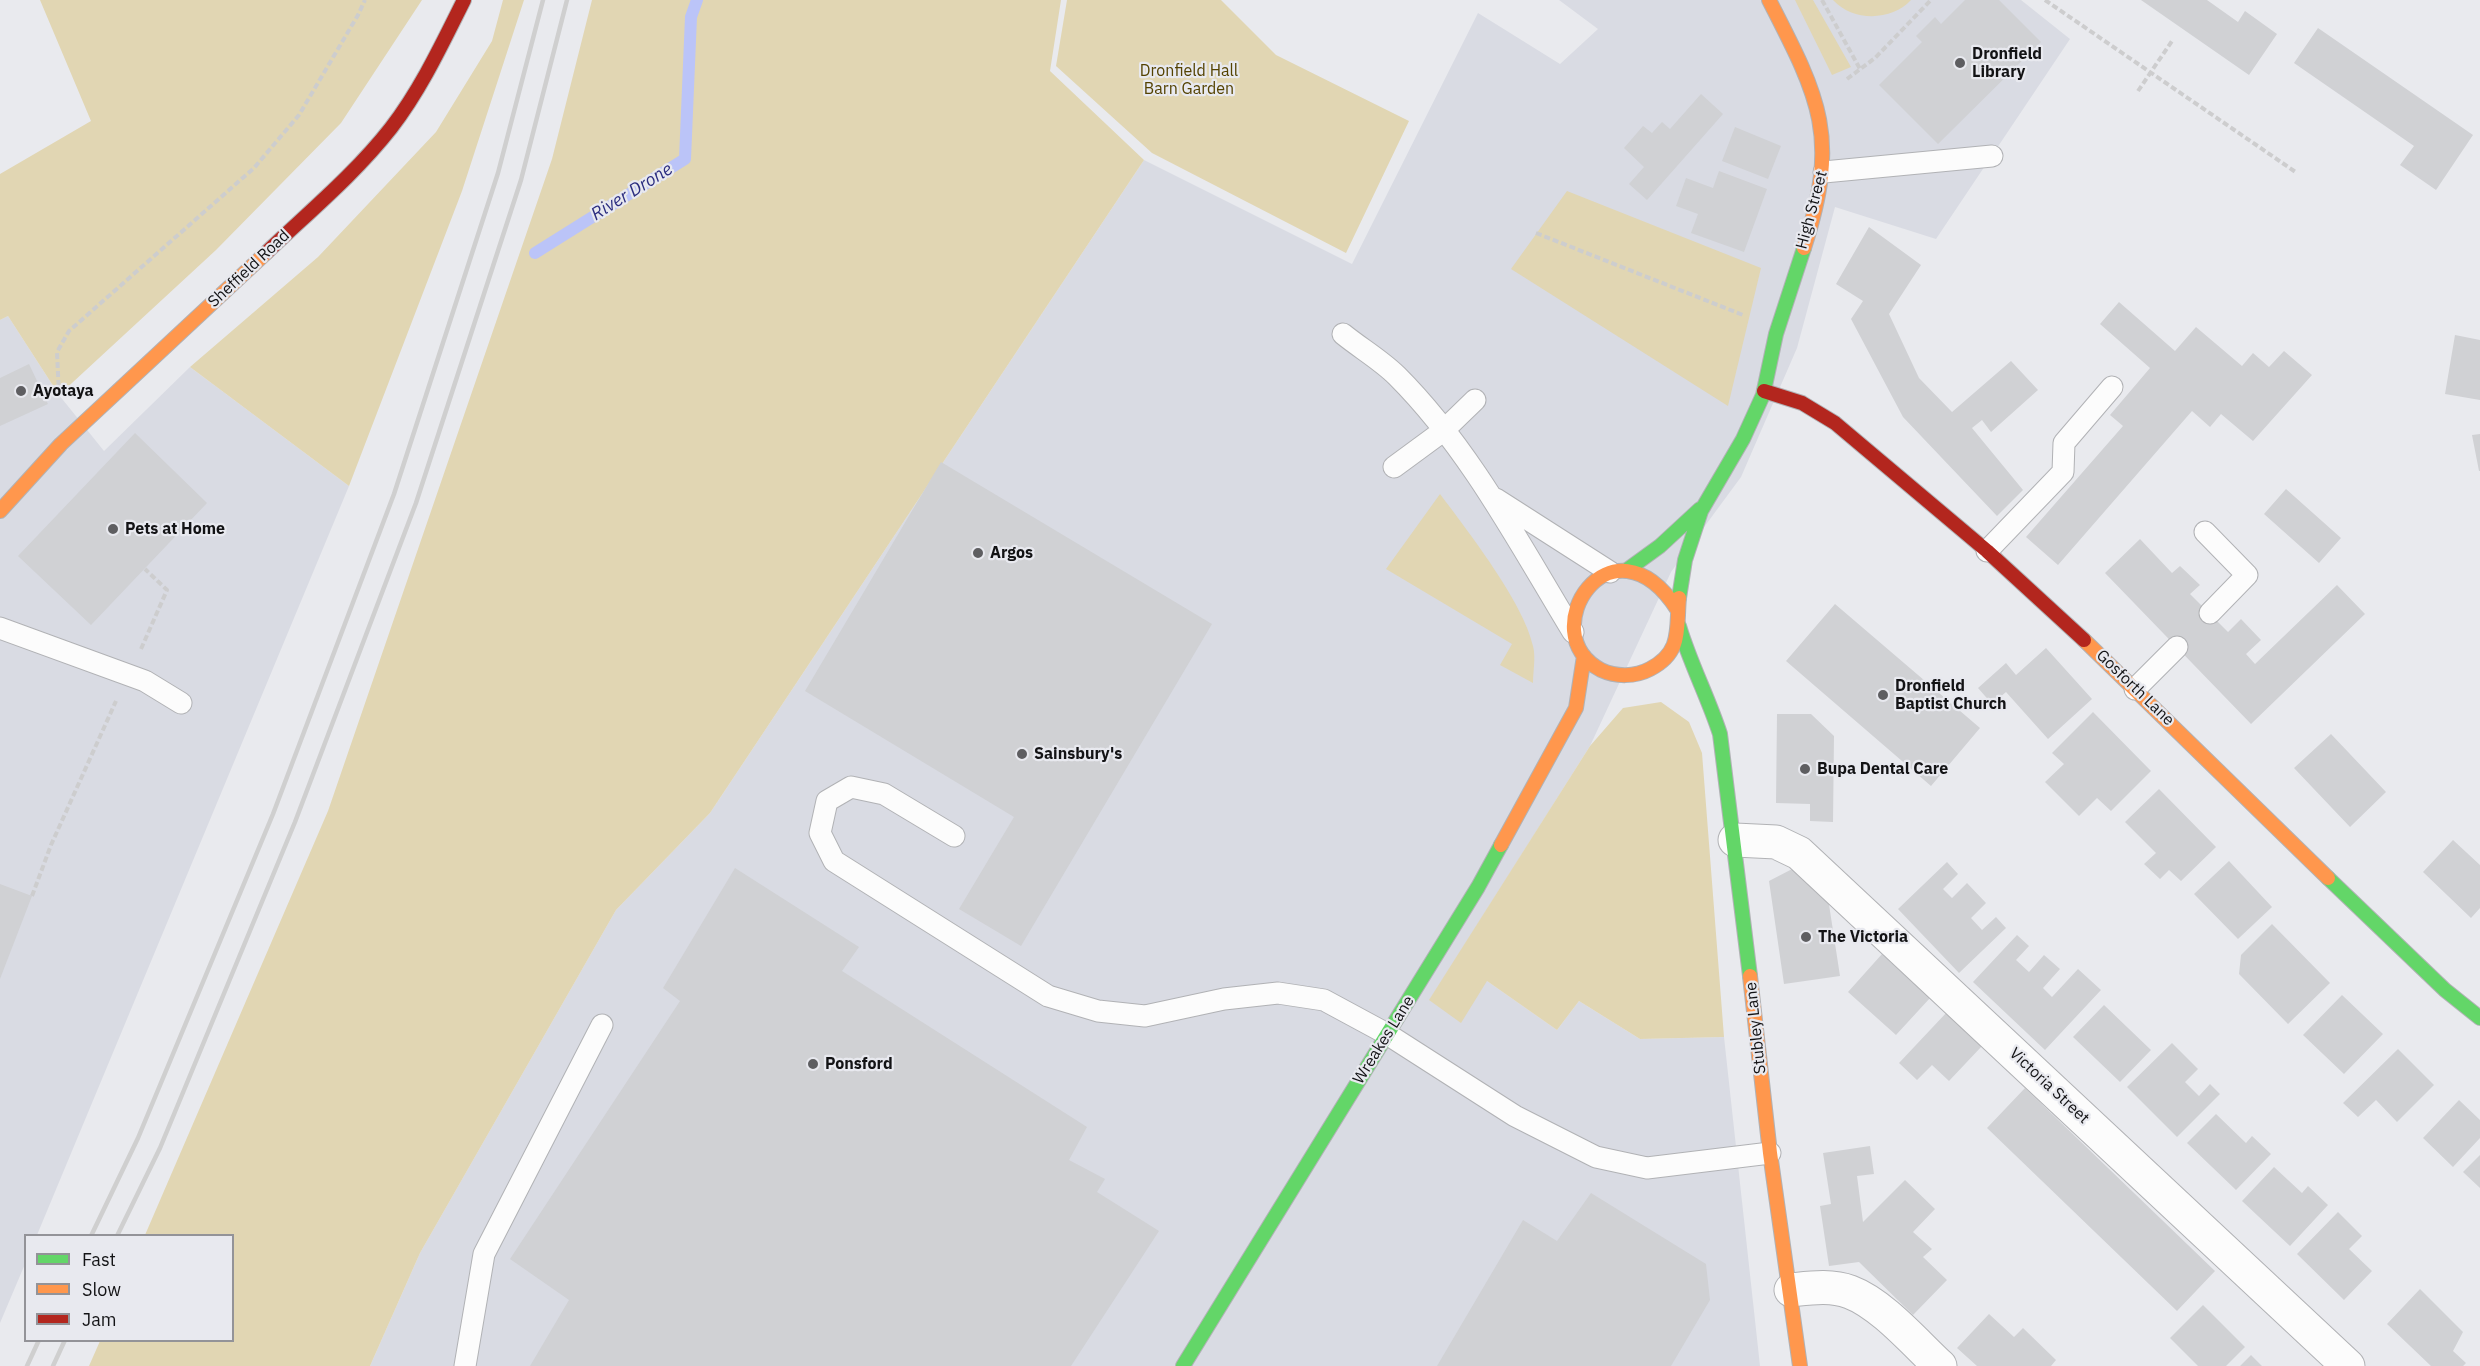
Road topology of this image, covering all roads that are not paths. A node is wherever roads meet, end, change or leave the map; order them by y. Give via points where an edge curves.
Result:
1 (464, 0) edge
2 (1769, 0) edge
3 (1992, 156) dead end
4 (1824, 172) junction
5 (1342, 334) dead end
6 (2112, 387) dead end
7 (1764, 391) junction
8 (1475, 400) dead end
9 (1443, 431) junction
10 (1394, 467) dead end
11 (1490, 496) junction
12 (1702, 508) junction
13 (0, 511) edge
14 (2205, 532) dead end
15 (1987, 551) junction
16 (1619, 571) junction
17 (1677, 609) junction
18 (2210, 614) dead end
19 (1679, 626) junction
20 (0, 628) edge
21 (1575, 635) junction
22 (2176, 647) dead end
23 (1584, 656) junction
24 (1619, 675) junction
25 (1636, 675) junction
26 (1665, 678) dead end
27 (1685, 684) dead end
28 (1606, 685) dead end
29 (2135, 689) junction
30 (1704, 693) junction
31 (1592, 696) dead end
32 (181, 703) dead end
33 (1576, 708) junction
34 (954, 836) dead end
35 (1735, 840) junction
36 (2480, 1018) edge
37 (602, 1025) dead end
38 (1387, 1035) junction
39 (1770, 1153) junction
40 (1791, 1290) junction
41 (465, 1366) edge
42 (1183, 1366) edge
43 (1800, 1366) edge
44 (1940, 1366) edge
45 (2348, 1366) edge

1 - 13 street, Sheffield Road via 430,69 391,128 348,177 60,444
2 - 4 street, High Street via 1822,126
3 - 4 lane
4 - 7 street, High Street via 1777,329
5 - 9 lane via 1396,375
6 - 15 lane via 2064,443 2063,472
7 - 12 street via 1742,441
7 - 15 street, Gosforth Lane via 1802,403 1835,423
8 - 9 lane
9 - 10 lane
9 - 11 lane
11 - 16 lane
11 - 21 lane
12 - 16 street via 1660,546
12 - 17 street via 1684,563
14 - 18 lane via 2247,575
15 - 29 street, Gosforth Lane
16 - 17 street via 1644,573 1659,581
16 - 21 street via 1596,579 1584,590 1574,619
17 - 19 street
19 - 25 street via 1667,658
19 - 30 street, Stubley Lane
20 - 32 lane via 145,681
21 - 23 street
22 - 29 lane
23 - 24 street via 1600,669
23 - 33 street, Wreakes Lane
24 - 25 street
24 - 28 street
25 - 26 street
27 - 30 street
29 - 36 street, Gosforth Lane via 2376,926
30 - 35 street, Stubley Lane via 1720,734
31 - 33 street, Wreakes Lane
33 - 38 street, Wreakes Lane via 1478,887
34 - 38 lane via 884,794 851,787 827,801 820,833 834,861 1048,996 1098,1011 1144,1016 1224,999 1278,993 1324,1000
35 - 39 street, Stubley Lane
35 - 45 street, Victoria Street via 1776,842 1799,853
37 - 41 lane via 484,1254
38 - 39 lane via 1515,1116 1596,1157 1647,1168
38 - 42 street, Wreakes Lane
39 - 40 street, Stubley Lane
40 - 43 street, Stubley Lane
40 - 44 street via 1823,1287 1851,1292 1874,1306

